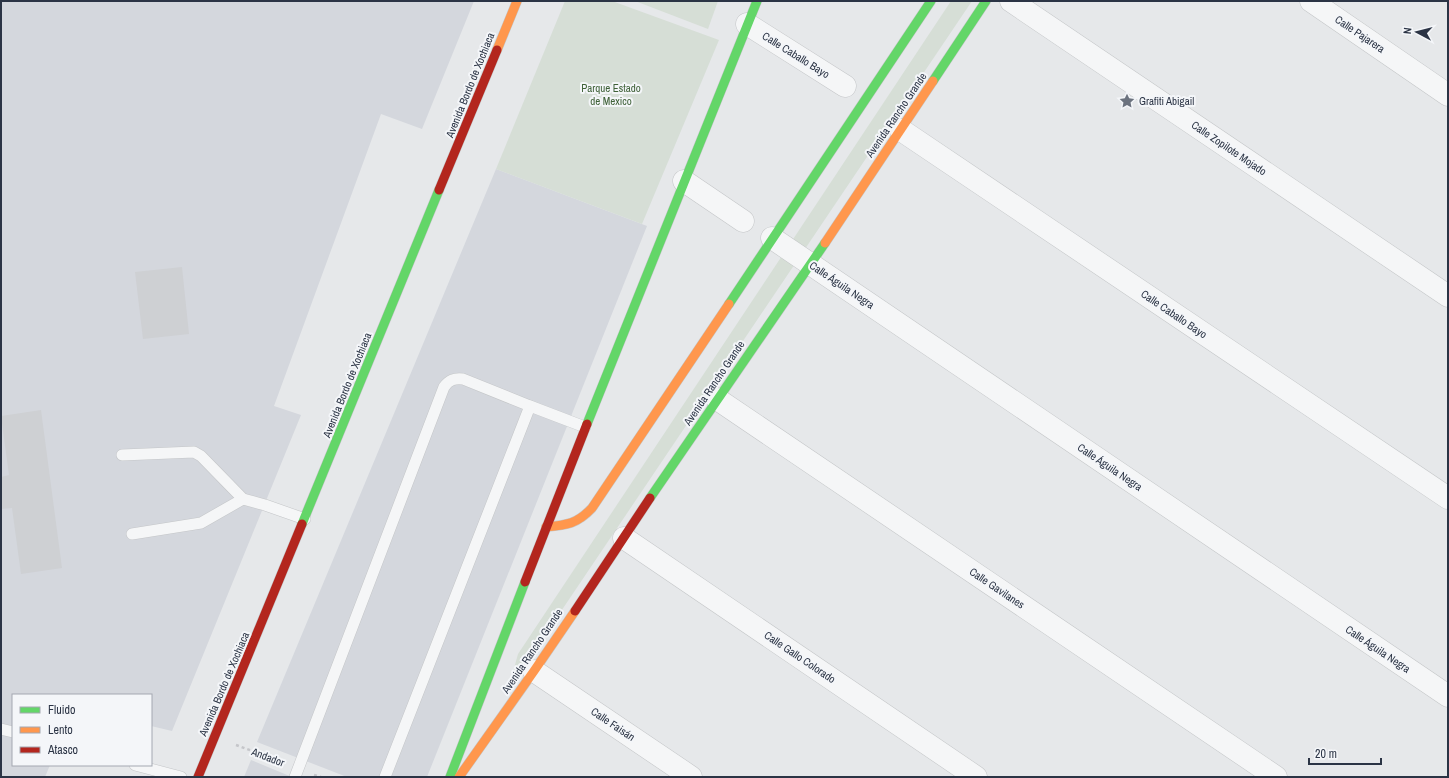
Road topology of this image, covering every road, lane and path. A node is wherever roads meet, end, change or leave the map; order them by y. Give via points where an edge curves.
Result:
1 (517, 1) edge
2 (756, 1) edge
3 (931, 1) edge
4 (986, 1) edge
5 (1011, 1) edge
6 (1311, 1) edge
7 (747, 24) junction
8 (845, 86) dead end
9 (1448, 95) edge
10 (901, 130) junction
11 (684, 180) junction
12 (743, 221) dead end
13 (772, 238) junction
14 (811, 264) junction
15 (1448, 296) edge
16 (717, 399) junction
17 (530, 406) junction
18 (585, 427) junction
19 (122, 455) dead end
20 (1448, 498) edge
21 (243, 499) junction
22 (305, 519) junction
23 (546, 527) junction
24 (132, 534) dead end
25 (624, 538) junction
26 (534, 671) junction
27 (1448, 696) edge
28 (1, 729) edge
29 (12, 732) edge
30 (215, 736) junction
31 (139, 766) edge
32 (296, 773) edge
33 (181, 777) edge
34 (198, 777) edge
35 (321, 777) edge
36 (385, 777) edge
37 (450, 777) edge
38 (459, 777) edge
39 (691, 777) edge
40 (976, 777) edge
41 (1276, 777) edge

1 - 22 main road, Avenida Bordo de Xochiaca
2 - 7 main road
3 - 13 main road
4 - 10 main road, Avenida Rancho Grande
5 - 15 street, Calle Zopilote Mojado
6 - 9 street, Calle Pajarera
7 - 8 street, Calle Caballo Bayo
7 - 11 main road
10 - 14 main road, Avenida Rancho Grande
10 - 20 street, Calle Caballo Bayo
11 - 12 street
11 - 18 main road
13 - 14 street, Calle Águila Negra
13 - 23 main road via 590,511 571,525
14 - 16 main road, Avenida Rancho Grande
14 - 27 street, Calle Águila Negra
16 - 25 main road, Avenida Rancho Grande
16 - 41 street, Calle Gavilanes
17 - 18 lane
17 - 32 lane via 463,379 455,378 448,381 444,387
17 - 36 lane
18 - 23 main road
19 - 21 lane via 194,452
21 - 22 lane
21 - 24 lane via 201,523
22 - 30 main road, Avenida Bordo de Xochiaca
23 - 37 main road
25 - 26 main road, Avenida Rancho Grande
25 - 40 street, Calle Gallo Colorado
26 - 38 main road, Avenida Rancho Grande
26 - 39 street, Calle Faisán
28 - 29 lane
30 - 32 path, Andador
30 - 34 main road, Avenida Bordo de Xochiaca
31 - 33 lane
32 - 35 path, Andador

